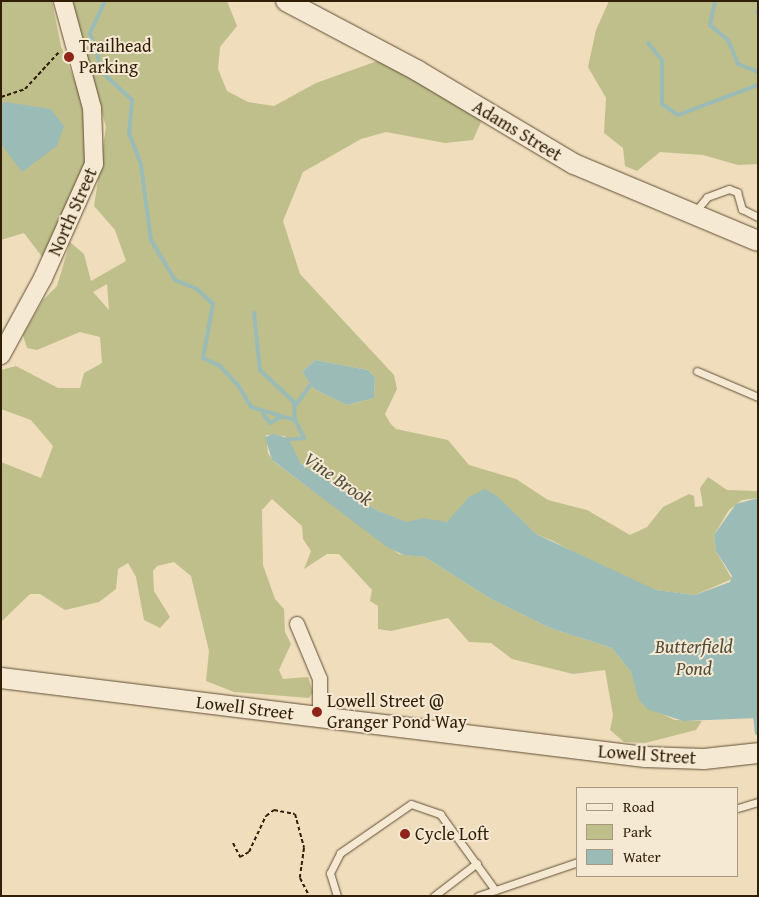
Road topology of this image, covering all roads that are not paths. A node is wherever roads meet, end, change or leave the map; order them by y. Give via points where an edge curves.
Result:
1 (63, 1) edge
2 (291, 2) edge
3 (694, 214) junction
4 (758, 217) edge
5 (758, 241) edge
6 (1, 355) edge
7 (697, 371) dead end
8 (758, 397) edge
9 (297, 624) dead end
10 (1, 678) edge
11 (320, 717) junction
12 (758, 753) edge
13 (758, 802) edge
14 (739, 808) edge
15 (477, 863) junction
16 (576, 863) edge
17 (495, 890) junction
18 (337, 896) edge
19 (434, 896) edge
20 (478, 896) edge

1 - 6 street, North Street via 92,108 94,164 43,278
2 - 3 main road, Adams Street via 418,71 574,164
3 - 4 lane via 707,197 729,189 736,192 742,209
3 - 5 main road, Adams Street
7 - 8 lane
9 - 11 street via 320,679
10 - 11 main road, Lowell Street
11 - 12 main road, Lowell Street via 657,758
13 - 14 lane
15 - 17 lane
15 - 18 lane via 437,812 408,805 340,853 330,873
15 - 19 lane
16 - 17 lane
17 - 20 lane

